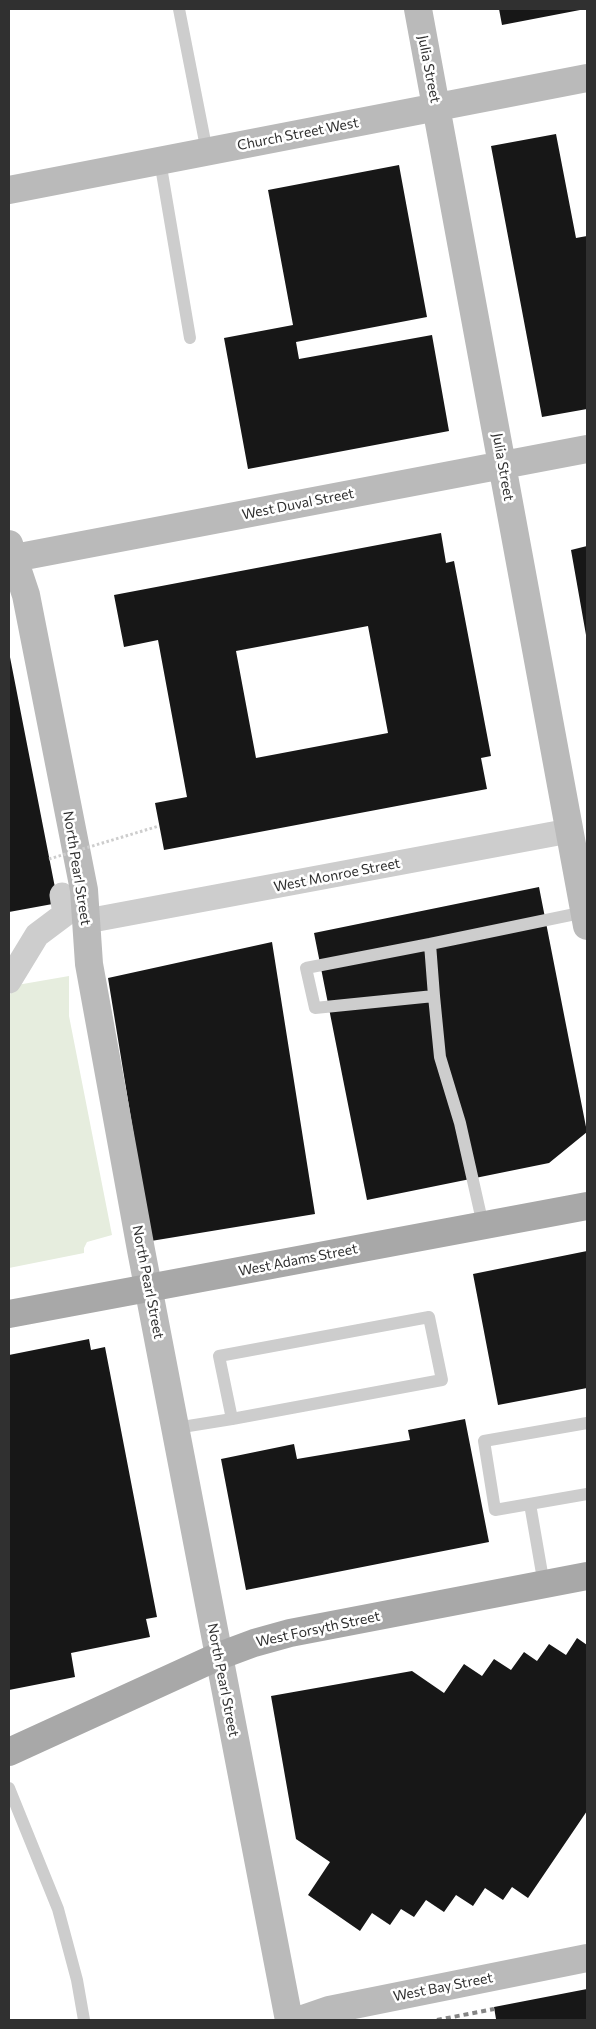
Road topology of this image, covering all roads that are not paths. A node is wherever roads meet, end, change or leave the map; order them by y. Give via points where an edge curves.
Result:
1 (179, 9) edge
2 (418, 9) edge
3 (587, 78) edge
4 (437, 108) junction
5 (207, 152) junction
6 (160, 161) junction
7 (9, 190) edge
8 (190, 338) dead end
9 (587, 449) edge
10 (502, 465) junction
11 (10, 553) edge
12 (578, 829) edge
13 (62, 895) dead end
14 (586, 919) edge
15 (87, 921) junction
16 (430, 944) junction
17 (9, 981) edge
18 (434, 996) junction
19 (587, 1206) edge
20 (483, 1225) junction
21 (149, 1288) junction
22 (9, 1314) edge
23 (232, 1419) junction
24 (587, 1423) edge
25 (176, 1428) junction
26 (587, 1494) edge
27 (530, 1504) junction
28 (587, 1576) edge
29 (544, 1585) junction
30 (219, 1656) junction
31 (9, 1752) edge
32 (9, 1788) edge
33 (587, 1958) edge
34 (84, 2020) edge
35 (289, 2020) edge
36 (300, 2020) edge

1 - 5 lane
2 - 4 street, Julia Street
3 - 4 street, Church Street West
4 - 5 street, Church Street West
4 - 10 street, Julia Street
5 - 6 street, Church Street West
6 - 7 street, Church Street West
6 - 8 lane
9 - 10 street, West Duval Street
10 - 11 street, West Duval Street
10 - 12 street, Julia Street
11 - 15 street, North Pearl Street via 26,596 84,890
12 - 14 street, Julia Street
12 - 15 street, West Monroe Street
13 - 17 street via 64,914 37,935
14 - 16 lane
15 - 21 street, North Pearl Street via 89,964
16 - 18 lane
16 - 18 lane via 306,968 315,1008
18 - 20 lane via 440,1057 460,1123
19 - 20 main road, West Adams Street
20 - 21 main road, West Adams Street
21 - 22 main road, West Adams Street
21 - 25 street, North Pearl Street
23 - 23 lane via 442,1380 430,1317 219,1356
23 - 25 lane
24 - 27 lane via 484,1441 495,1510
25 - 30 street, North Pearl Street
26 - 27 lane
27 - 29 lane
28 - 29 main road, West Forsyth Street
29 - 30 main road, West Forsyth Street via 290,1633
30 - 31 main road, West Forsyth Street
30 - 35 street, North Pearl Street
32 - 34 lane via 58,1909
33 - 36 street, West Bay Street via 329,2010

